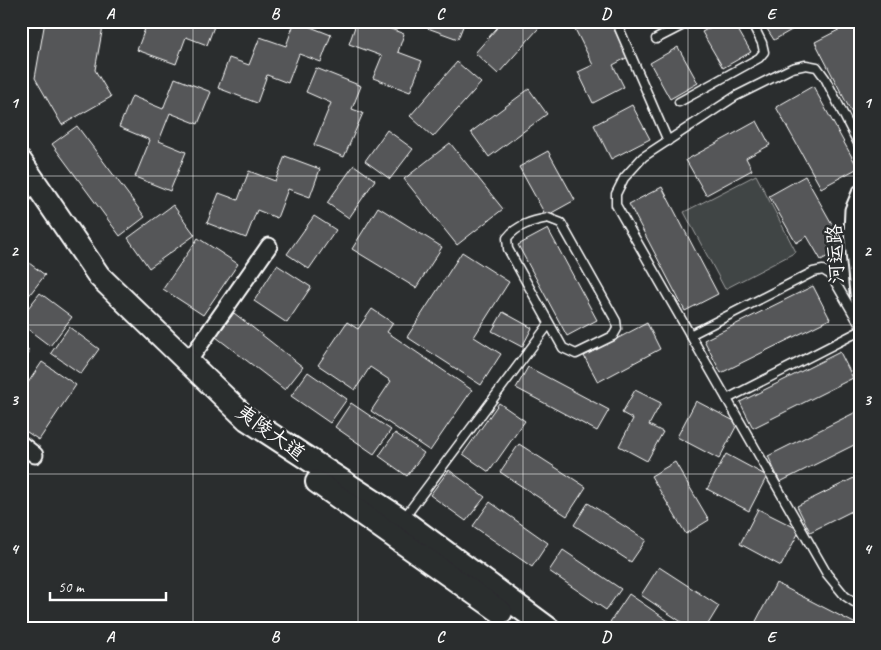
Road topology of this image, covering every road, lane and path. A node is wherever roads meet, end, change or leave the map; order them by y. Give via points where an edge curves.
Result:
1 (616, 21) edge
2 (691, 21) edge
3 (751, 21) edge
4 (656, 39) dead end
5 (679, 102) dead end
6 (668, 141) junction
7 (860, 147) edge
8 (21, 162) edge
9 (21, 181) edge
10 (860, 193) edge
11 (269, 246) dead end
12 (860, 313) edge
13 (549, 324) junction
14 (860, 325) edge
15 (860, 331) edge
16 (690, 335) junction
17 (188, 362) junction
18 (727, 400) junction
19 (21, 444) edge
20 (35, 455) dead end
21 (402, 520) junction
22 (860, 606) edge
23 (524, 629) edge
24 (549, 629) edge

1 - 6 lane
2 - 4 lane
3 - 5 lane via 764,52 759,58
6 - 7 lane via 736,96 792,68 806,65 817,67 825,78
6 - 16 lane via 643,157 624,178 616,194 616,205
8 - 17 main road, 夷陵大道 via 99,276
9 - 23 main road, 夷陵大道 via 90,283 240,427
10 - 12 street, 河运路 via 853,210 852,232
11 - 17 street
13 - 13 lane via 563,348 576,354 613,336 617,329 616,321 561,224 548,218 531,221 507,238 508,249
13 - 21 lane
14 - 16 lane via 831,275 823,270 813,272
15 - 18 lane
16 - 18 lane
17 - 21 main road, 夷陵大道 via 247,419
18 - 22 lane via 827,574 845,596
19 - 20 street
21 - 24 main road, 夷陵大道

